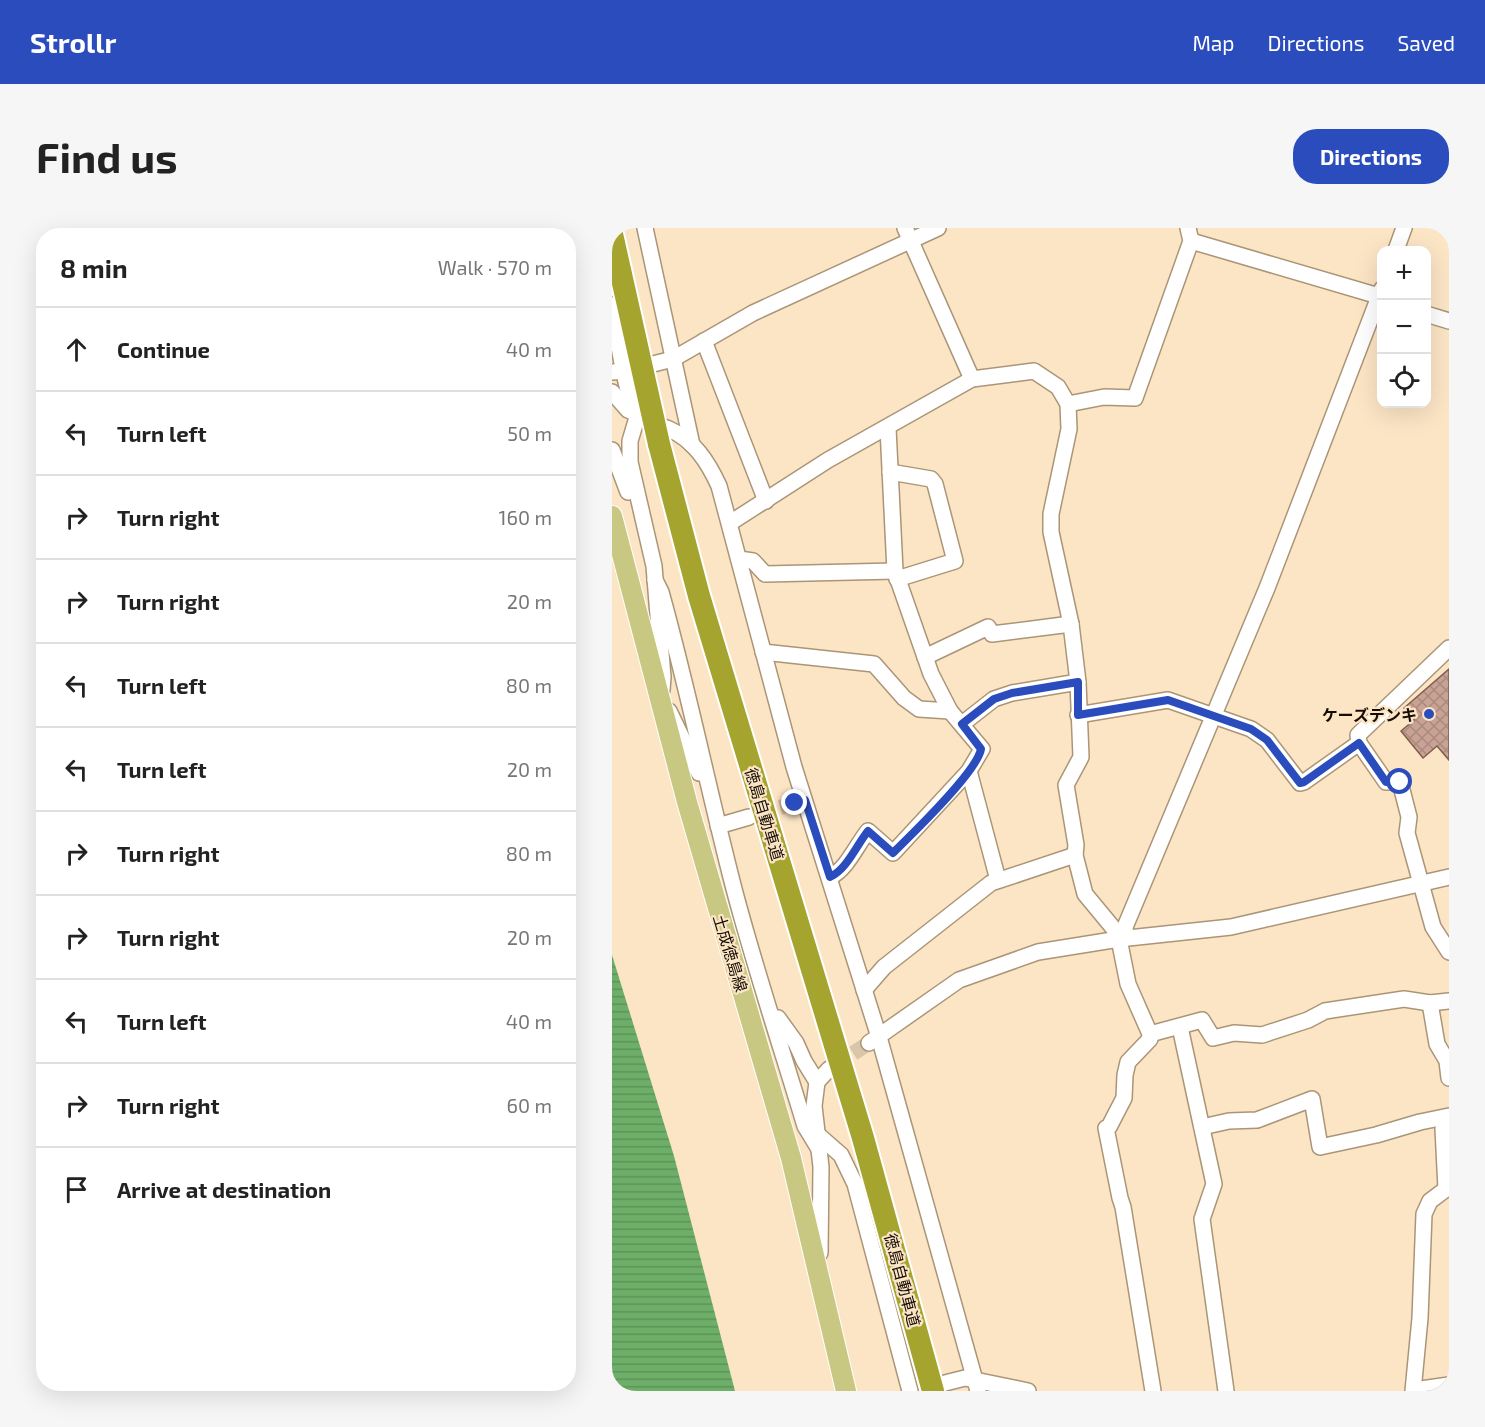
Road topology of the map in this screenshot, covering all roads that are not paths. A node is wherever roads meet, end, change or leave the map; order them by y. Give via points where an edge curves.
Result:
1 (645, 228) edge
2 (938, 228) edge
3 (1404, 228) edge
4 (612, 234) edge
5 (908, 235) edge
6 (1189, 235) edge
7 (1397, 246) edge
8 (1377, 293) edge
9 (1379, 300) edge
10 (612, 305) edge
11 (1431, 316) edge
12 (1449, 321) edge
13 (704, 341) junction
14 (672, 359) junction
15 (618, 372) edge
16 (972, 379) junction
17 (612, 392) edge
18 (1068, 404) junction
19 (638, 414) junction
20 (888, 428) junction
21 (692, 445) junction
22 (612, 450) edge
23 (890, 472) junction
24 (766, 501) junction
25 (612, 516) edge
26 (730, 524) junction
27 (644, 526) junction
28 (739, 559) junction
29 (765, 574) junction
30 (896, 575) junction
31 (655, 580) junction
32 (748, 594) junction
33 (1071, 624) junction
34 (1449, 648) edge
35 (764, 652) junction
36 (925, 657) junction
37 (1078, 682) junction
38 (661, 701) junction
39 (950, 711) junction
40 (1078, 715) junction
41 (1213, 716) junction
42 (962, 724) junction
43 (1359, 743) junction
44 (969, 771) junction
45 (709, 790) junction
46 (749, 817) tunnel mouth
47 (718, 826) junction
48 (1075, 855) junction
49 (1449, 876) edge
50 (830, 877) junction
51 (998, 880) junction
52 (1421, 884) junction
53 (1123, 938) junction
54 (1449, 952) edge
55 (864, 990) junction
56 (1449, 1001) edge
57 (1430, 1003) junction
58 (769, 1006) junction
59 (1180, 1027) junction
60 (1150, 1034) junction
61 (874, 1040) junction
62 (829, 1069) tunnel mouth
63 (1449, 1078) edge
64 (818, 1082) junction
65 (1447, 1117) edge
66 (1203, 1127) junction
67 (818, 1142) junction
68 (821, 1280) junction
69 (976, 1385) edge
70 (1449, 1385) edge
71 (925, 1389) edge
72 (1414, 1390) edge
73 (846, 1391) edge
74 (1028, 1391) edge
75 (1153, 1391) edge
76 (1226, 1391) edge

1 - 14 street
2 - 5 street
3 - 7 street
4 - 71 highway, 徳島自動車道, bridge via 659,444 699,596 863,1138
5 - 13 street
5 - 16 street
6 - 8 street
6 - 18 street via 1136,398 1104,397
9 - 41 street
10 - 15 street
11 - 12 street
13 - 14 street
13 - 24 street
14 - 15 street
14 - 21 street
15 - 19 street
16 - 18 street via 1034,371 1058,387
16 - 20 street
17 - 19 street via 628,410
18 - 33 street via 1069,429 1051,514 1051,532
19 - 21 street
19 - 27 street via 630,441 630,462
20 - 23 street
20 - 24 street via 828,460
21 - 26 street via 714,474
22 - 27 street
23 - 30 street
23 - 30 street via 931,479 935,484 956,561
24 - 26 street
25 - 38 main road, 土成徳島線
26 - 28 street
27 - 31 street
28 - 29 street via 753,561
28 - 32 street
29 - 30 street
29 - 32 street
30 - 36 street
31 - 38 street via 663,677
31 - 45 street via 685,679
32 - 35 street
33 - 36 street via 992,634 988,627
33 - 37 street
34 - 43 street via 1358,735
35 - 39 street via 874,664 919,709
35 - 50 street via 800,801
36 - 39 street
37 - 40 street
37 - 42 street via 994,699
38 - 45 street
38 - 68 main road, 土成徳島線 via 713,895 791,1158
39 - 42 street
40 - 41 street via 1168,700
40 - 48 street via 1081,757 1066,785
41 - 43 street via 1251,729 1267,740 1300,783
41 - 53 street
42 - 44 street via 981,749
43 - 52 street via 1386,782 1400,782 1409,817 1407,833
44 - 50 street via 893,853 868,831 853,855
44 - 51 street
45 - 47 street
46 - 47 street
47 - 58 street
48 - 51 street
48 - 53 street via 1085,894
49 - 52 street
50 - 55 street
51 - 55 street via 885,967
52 - 53 street via 1231,927
52 - 54 street via 1433,927
53 - 60 street via 1128,984
53 - 61 street via 1038,952 959,980
55 - 61 street
56 - 57 street
57 - 59 street via 1404,999 1325,1011 1262,1035 1213,1038 1202,1020
57 - 63 street via 1437,1044 1447,1061
58 - 64 street
58 - 67 street via 805,1126
59 - 60 street
59 - 66 street
60 - 75 street via 1150,1039 1128,1062 1124,1098 1106,1128
61 - 69 street
62 - 64 street
64 - 67 street via 814,1106
65 - 66 street via 1320,1146 1312,1099 1257,1120
65 - 72 street via 1443,1129 1446,1189 1430,1202 1424,1215
66 - 76 street via 1214,1184 1203,1219
67 - 68 street
67 - 71 street via 841,1155 855,1184
68 - 73 main road, 土成徳島線
69 - 71 street via 965,1378
69 - 74 street
70 - 72 street

